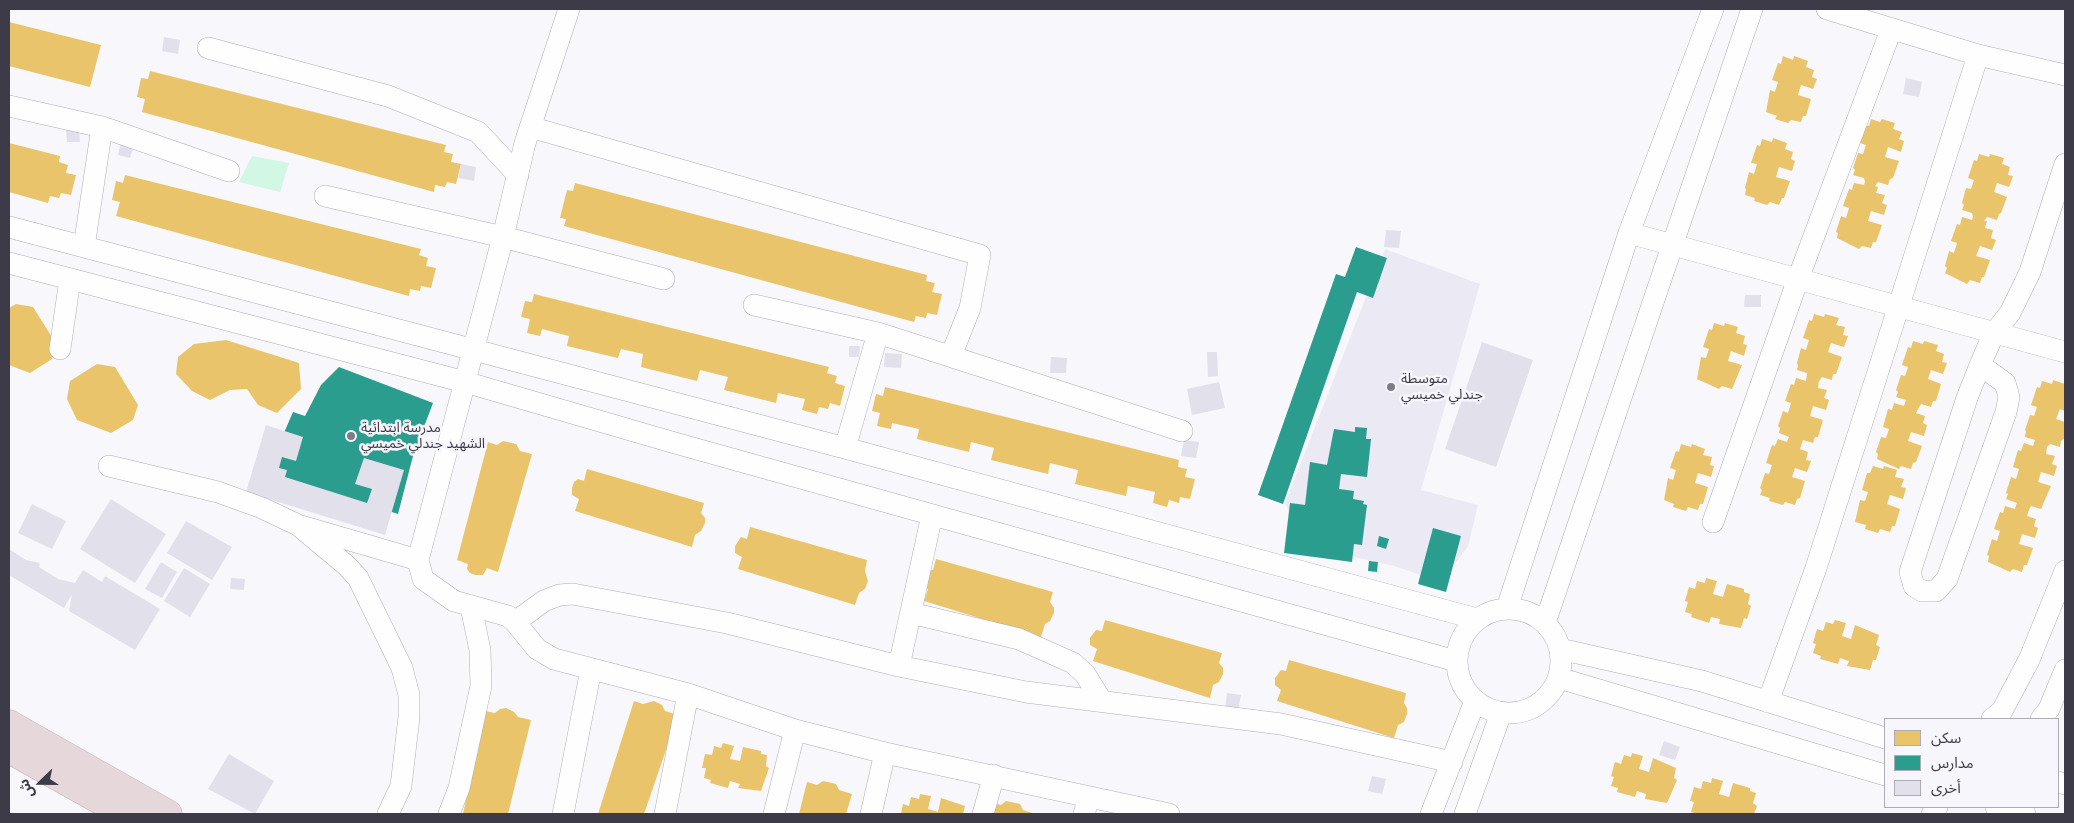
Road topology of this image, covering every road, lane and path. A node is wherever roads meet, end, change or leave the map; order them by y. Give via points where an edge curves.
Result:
1 (569, 9) edge
2 (1713, 9) edge
3 (1752, 9) edge
4 (1827, 9) edge
5 (1891, 30) junction
6 (208, 48) dead end
7 (1978, 55) junction
8 (2065, 74) edge
9 (9, 106) edge
10 (530, 127) junction
11 (102, 128) junction
12 (2065, 164) edge
13 (229, 171) dead end
14 (518, 175) junction
15 (325, 196) dead end
16 (9, 228) edge
17 (1629, 233) junction
18 (503, 237) junction
19 (1672, 245) junction
20 (84, 247) junction
21 (9, 263) edge
22 (70, 279) junction
23 (664, 279) dead end
24 (1798, 279) junction
25 (754, 306) dead end
26 (1898, 306) junction
27 (878, 333) junction
28 (1994, 333) junction
29 (60, 348) dead end
30 (473, 351) junction
31 (2065, 352) edge
32 (951, 356) junction
33 (1980, 365) junction
34 (465, 382) junction
35 (1182, 431) dead end
36 (846, 448) junction
37 (109, 466) dead end
38 (932, 515) junction
39 (1713, 522) dead end
40 (298, 525) junction
41 (418, 560) junction
42 (2065, 571) edge
43 (471, 607) junction
44 (1507, 608) junction
45 (911, 613) junction
46 (1477, 619) junction
47 (515, 622) junction
48 (1545, 623) junction
49 (1560, 649) junction
50 (1456, 662) junction
51 (899, 666) junction
52 (591, 669) junction
53 (2065, 670) edge
54 (1559, 678) junction
55 (688, 694) junction
56 (1102, 700) junction
57 (1475, 701) junction
58 (1768, 702) junction
59 (1501, 713) junction
60 (1993, 718) edge
61 (2042, 718) edge
62 (9, 724) edge
63 (795, 730) junction
64 (1884, 738) edge
65 (9, 749) edge
66 (885, 753) junction
67 (1452, 762) junction
68 (994, 775) junction
69 (1884, 775) edge
70 (1087, 806) edge
71 (2000, 808) edge
72 (125, 814) edge
73 (168, 814) edge
74 (388, 814) edge
75 (449, 814) edge
76 (563, 814) edge
77 (666, 814) edge
78 (774, 814) edge
79 (871, 814) edge
80 (983, 814) edge
81 (1169, 814) edge
82 (1431, 814) edge
83 (1465, 814) edge
84 (2025, 814) edge

1 - 10 street
2 - 17 street
3 - 19 street
4 - 5 street
5 - 7 street
5 - 24 street
6 - 14 street via 388,96 478,132
7 - 8 street
7 - 26 street
9 - 11 street
10 - 14 street
10 - 32 street via 980,255 970,308
11 - 13 street
11 - 20 street
12 - 28 street via 2030,272 2010,312
14 - 18 street
15 - 18 street
16 - 20 street
17 - 19 street
17 - 44 street
18 - 23 street
18 - 30 street
19 - 24 street
19 - 48 street
20 - 30 street
21 - 22 street
22 - 29 street
22 - 34 street
24 - 26 street
24 - 39 street
25 - 27 street
26 - 28 street
26 - 58 street via 1816,568
27 - 32 street
27 - 36 street
28 - 31 street
28 - 33 street
30 - 34 street
30 - 36 street
32 - 35 street
33 - 33 street via 2005,383 2009,397 2006,412 1947,579 1936,590 1922,591 1914,586 1910,572
34 - 38 street
34 - 41 street
36 - 46 street
37 - 40 street via 218,492
38 - 45 street
38 - 50 street
40 - 41 street
40 - 74 street via 358,578 402,668 409,695 409,717 401,786
41 - 43 street via 420,573 427,583 454,601
42 - 60 street via 2029,660 2002,710
43 - 47 street via 500,613
43 - 75 street via 480,650 481,686 459,788
44 - 46 street via 1491,611
44 - 48 street via 1534,615
45 - 51 street
45 - 56 street via 1019,639 1073,663 1085,674
46 - 50 street via 1459,645
47 - 51 street via 544,600 573,594 727,623
47 - 52 street via 544,654
48 - 49 street
49 - 54 street via 1562,664
49 - 58 street via 1702,681
50 - 57 street via 1465,690
51 - 56 street via 1026,692
52 - 55 street
52 - 76 street
53 - 61 street via 2049,709
54 - 59 street via 1552,692 1529,710
54 - 69 street
55 - 63 street
55 - 77 street
56 - 67 street via 1281,724
57 - 59 street
57 - 67 street
58 - 64 street
59 - 83 street
62 - 73 highway
63 - 66 street
63 - 78 street
65 - 72 highway
66 - 68 street
66 - 79 street
67 - 82 street
68 - 70 street
68 - 80 street
70 - 81 street
71 - 84 street

